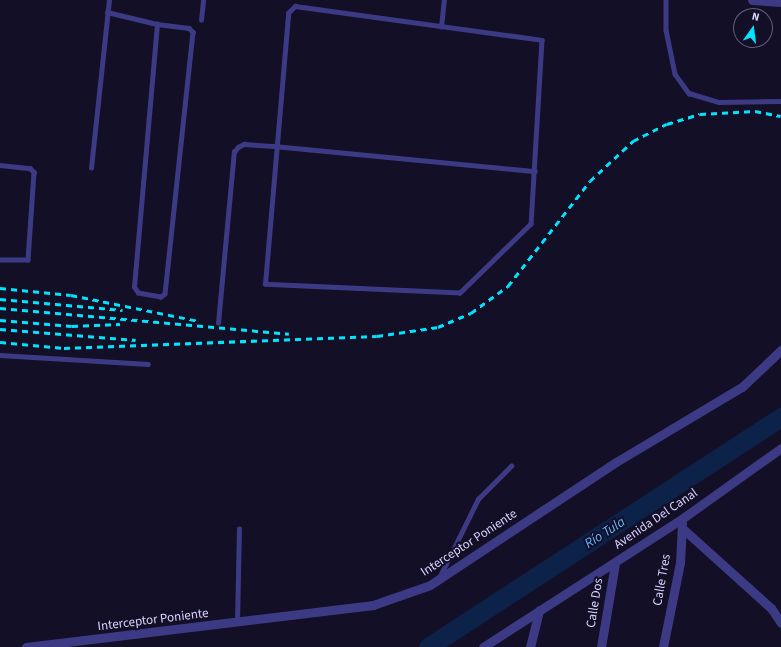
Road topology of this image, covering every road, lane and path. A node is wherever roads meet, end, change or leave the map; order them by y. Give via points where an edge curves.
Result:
1 (109, 0) edge
2 (203, 0) edge
3 (444, 0) edge
4 (666, 0) edge
5 (752, 0) edge
6 (781, 2) edge
7 (107, 12) junction
8 (201, 20) dead end
9 (157, 24) junction
10 (441, 27) junction
11 (781, 101) edge
12 (274, 146) junction
13 (0, 165) edge
14 (90, 168) dead end
15 (535, 171) junction
16 (0, 260) edge
17 (218, 323) dead end
18 (781, 350) edge
19 (0, 355) edge
20 (148, 364) dead end
21 (781, 448) edge
22 (511, 466) dead end
23 (683, 518) junction
24 (682, 528) junction
25 (239, 529) dead end
26 (615, 563) junction
27 (439, 579) junction
28 (538, 610) junction
29 (237, 623) junction
30 (781, 623) edge
31 (26, 647) edge
32 (483, 647) edge
33 (530, 647) edge
34 (601, 647) edge
35 (663, 647) edge

1 - 7 lane
2 - 8 lane
3 - 10 lane
4 - 11 lane via 666,30 675,74 688,93 719,102
5 - 6 street
7 - 9 lane
7 - 14 lane
9 - 9 lane via 134,288 138,293 161,297 165,294 193,32 189,28
10 - 12 lane via 290,7
10 - 15 lane via 542,40
12 - 15 lane
12 - 15 lane via 265,281 269,285 457,294 530,227
12 - 17 lane via 244,144 234,152
13 - 16 lane via 30,168 34,172 28,260
18 - 27 street, Interceptor Poniente via 742,386 616,462
19 - 20 lane
21 - 23 street, Avenida Del Canal
22 - 27 lane via 478,499
23 - 24 street, Calle Tres
23 - 26 street, Avenida Del Canal
24 - 30 street via 771,608
24 - 35 street, Calle Tres via 680,563
25 - 29 lane
26 - 28 street, Avenida Del Canal
26 - 34 street, Calle Dos
27 - 29 street, Interceptor Poniente via 373,605
28 - 32 street, Avenida Del Canal
28 - 33 street
29 - 31 street, Interceptor Poniente

